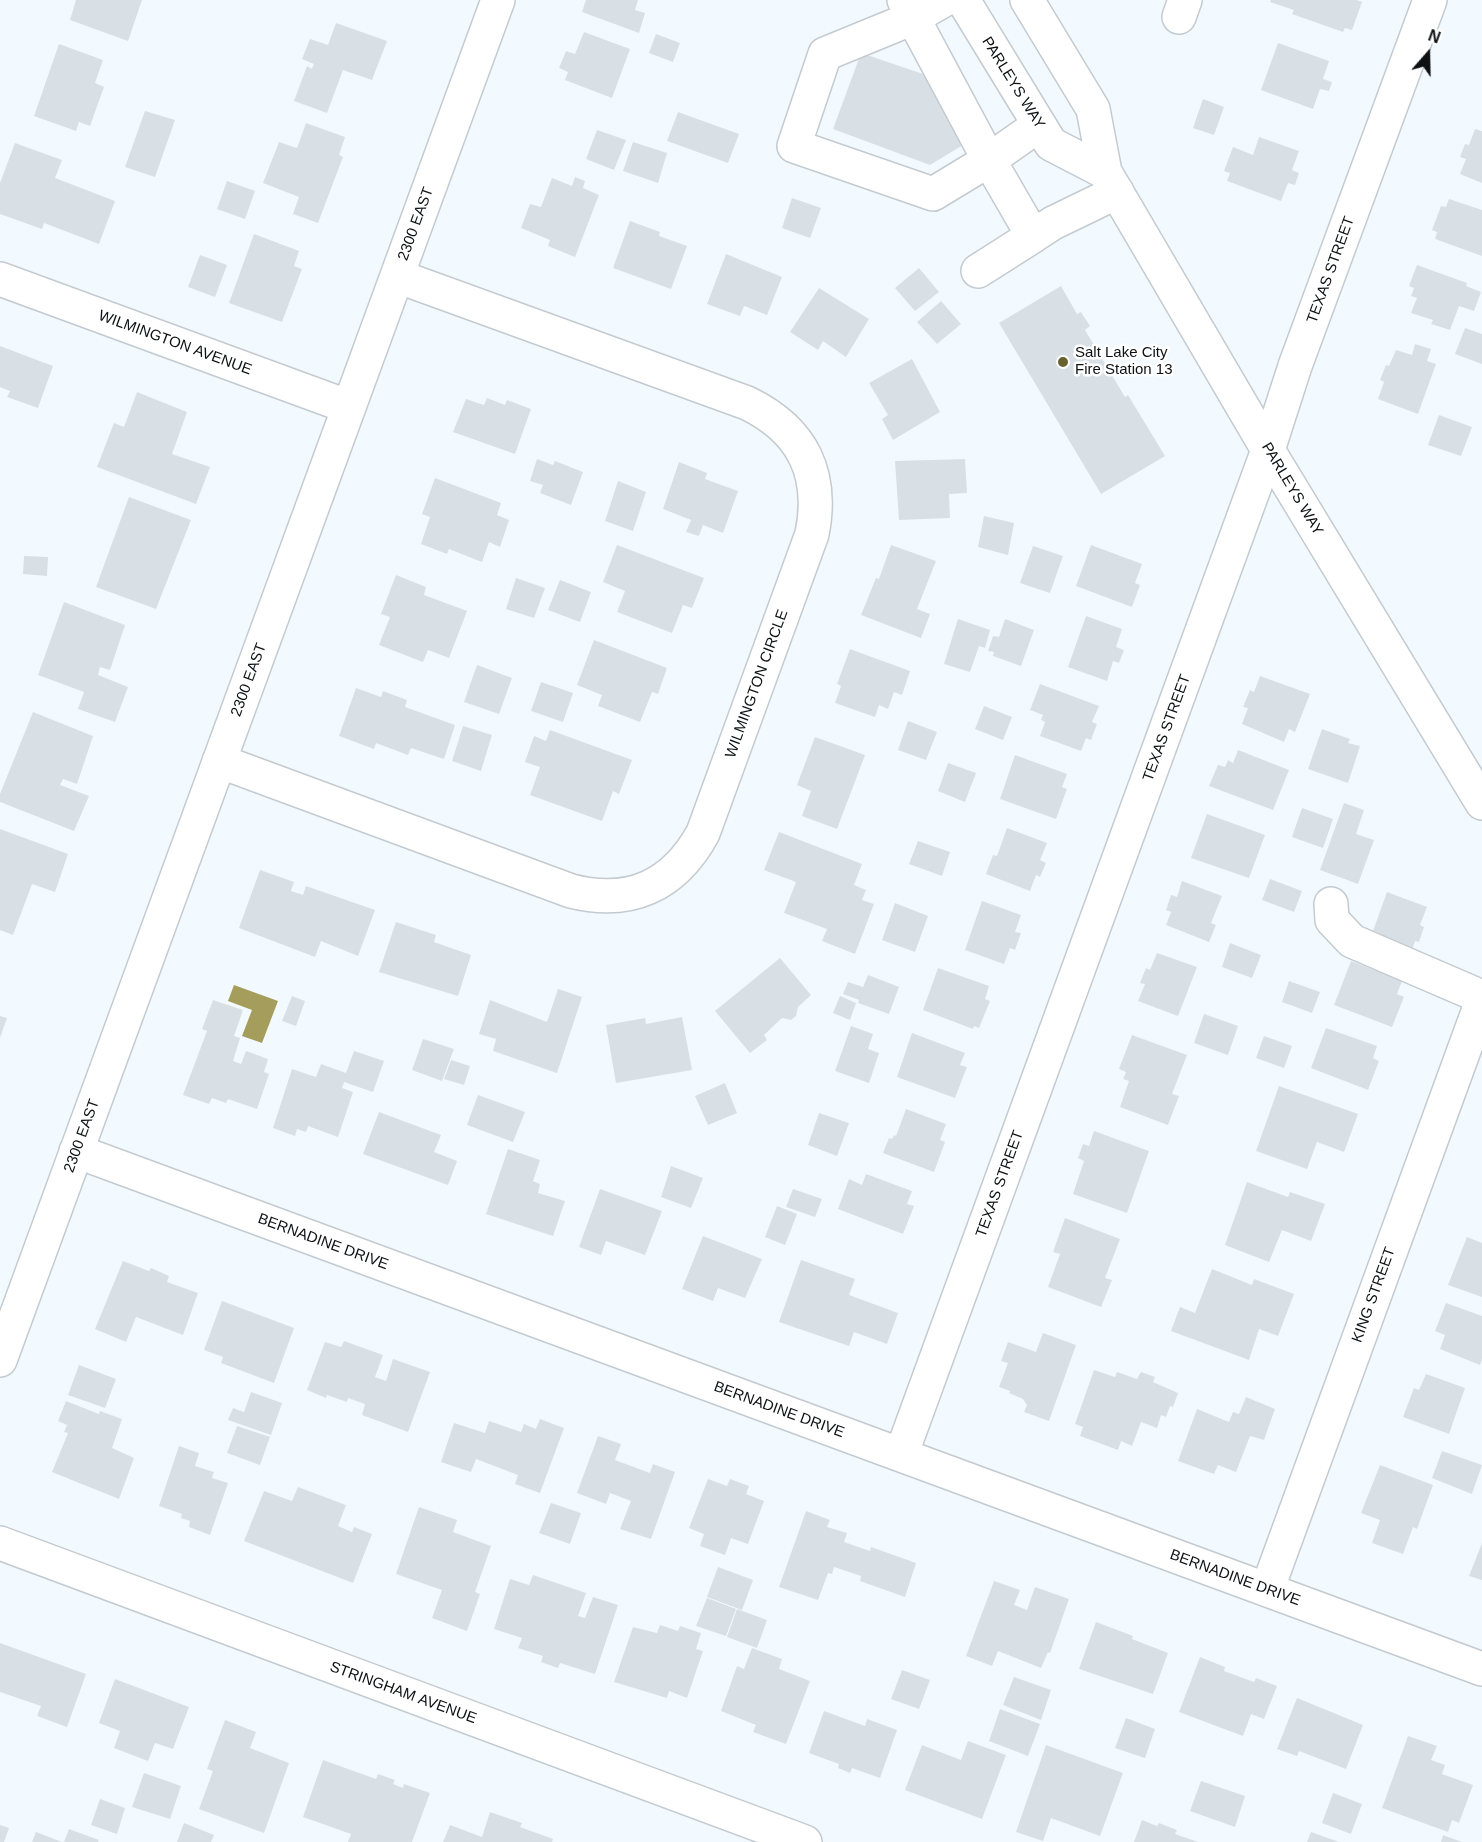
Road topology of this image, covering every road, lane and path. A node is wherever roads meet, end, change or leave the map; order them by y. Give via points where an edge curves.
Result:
1 (498, 0) edge
2 (944, 0) edge
3 (963, 0) edge
4 (1027, 0) edge
5 (1430, 0) edge
6 (909, 9) edge
7 (1039, 125) junction
8 (989, 160) junction
9 (1111, 182) junction
10 (1033, 236) junction
11 (978, 271) dead end
12 (397, 276) junction
13 (0, 279) edge
14 (349, 407) junction
15 (1268, 450) junction
16 (219, 761) junction
17 (1482, 803) edge
18 (1331, 904) dead end
19 (1482, 999) edge
20 (76, 1151) junction
21 (0, 1360) edge
22 (901, 1455) junction
23 (0, 1543) edge
24 (1267, 1590) junction
25 (1482, 1669) edge
26 (805, 1842) edge

1 - 12 street, 2300 EAST
2 - 6 street
3 - 7 street, PARLEYS WAY
4 - 9 street, PARLEYS WAY via 1093,109
5 - 15 street, TEXAS STREET via 1295,366
6 - 8 street
6 - 8 street via 825,54 794,146 933,194
7 - 8 street
7 - 9 street, PARLEYS WAY via 1051,144
8 - 10 street
9 - 10 street
9 - 15 street, PARLEYS WAY
10 - 11 street
12 - 14 street, 2300 EAST
12 - 16 street, WILMINGTON CIRCLE via 747,403 783,425 802,450 816,496 812,534 703,833 682,865 650,888 611,897 591,896
13 - 14 street, WILMINGTON AVENUE
14 - 16 street, 2300 EAST
15 - 17 street, PARLEYS WAY
15 - 22 street, TEXAS STREET
16 - 20 street, 2300 EAST
18 - 19 street via 1332,920 1352,940
19 - 24 street, KING STREET
20 - 21 street, 2300 EAST
20 - 22 street, BERNADINE DRIVE
22 - 24 street, BERNADINE DRIVE
23 - 26 street, STRINGHAM AVENUE
24 - 25 street, BERNADINE DRIVE

